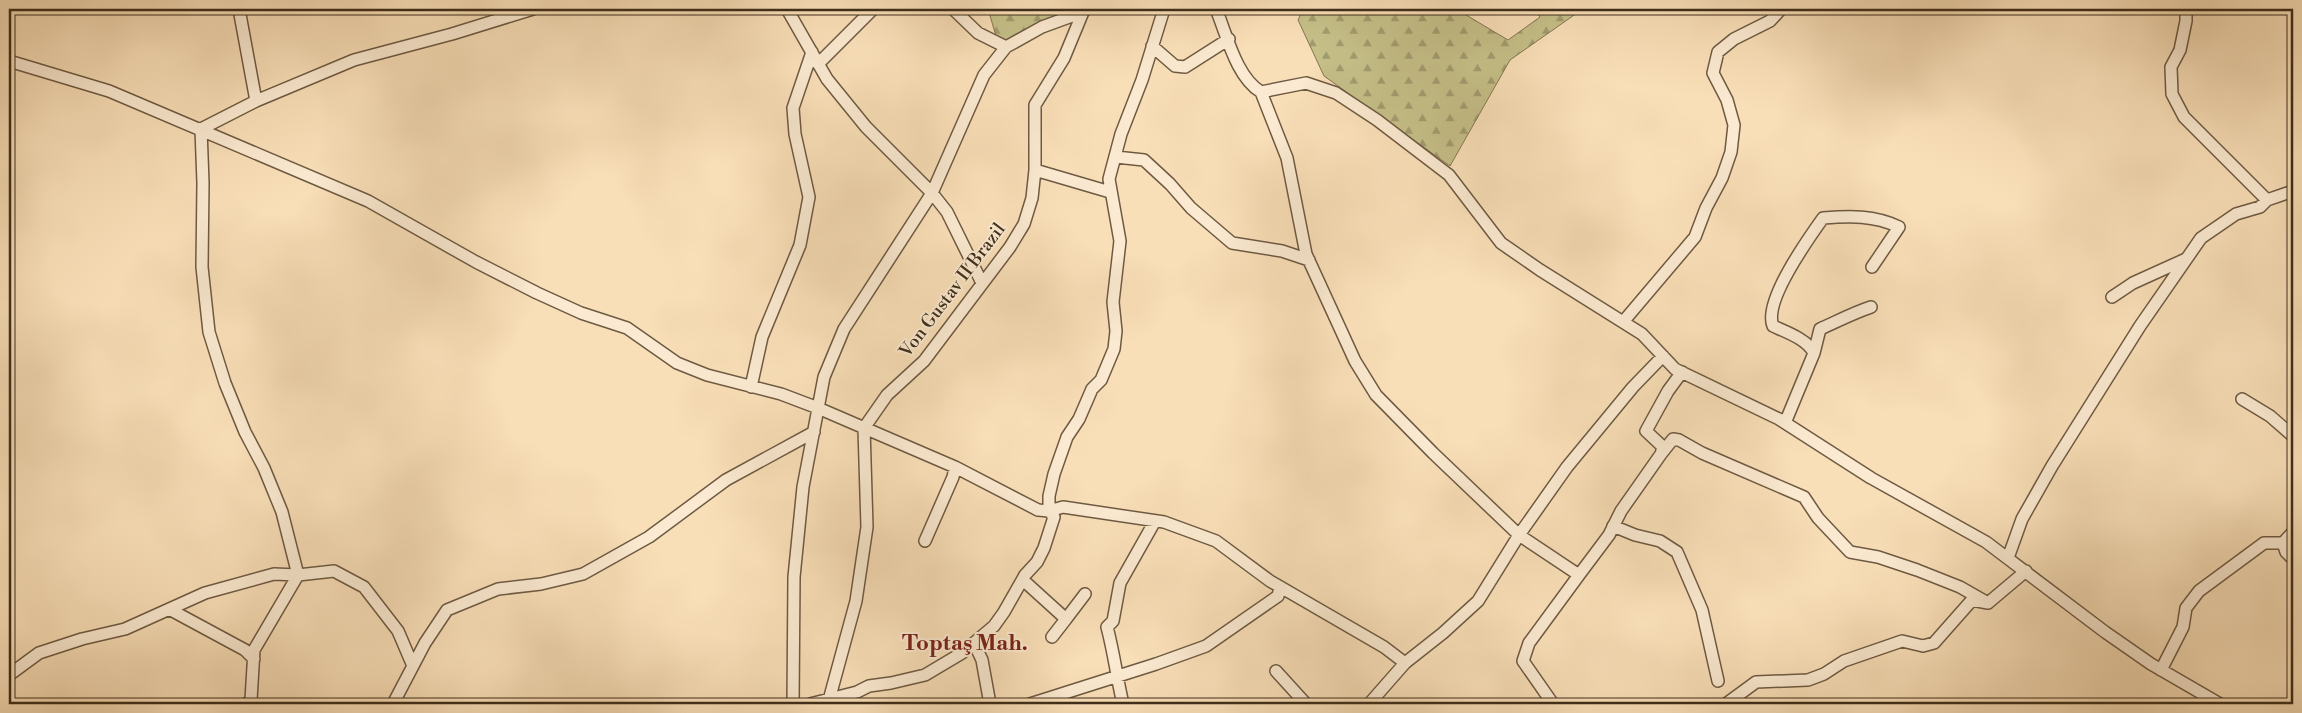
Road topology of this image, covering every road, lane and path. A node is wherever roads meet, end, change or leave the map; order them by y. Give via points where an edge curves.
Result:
1 (239, 9) edge
2 (533, 9) edge
3 (787, 9) edge
4 (873, 9) edge
5 (952, 9) edge
6 (1164, 9) edge
7 (1216, 9) edge
8 (1780, 9) edge
9 (2186, 9) edge
10 (1084, 10) edge
11 (1229, 39) junction
12 (1152, 46) junction
13 (1006, 47) junction
14 (812, 52) junction
15 (10, 61) edge
16 (818, 64) junction
17 (1261, 92) junction
18 (256, 101) junction
19 (201, 129) junction
20 (1116, 156) junction
21 (1035, 170) junction
22 (2293, 191) edge
23 (1110, 192) junction
24 (932, 193) junction
25 (2267, 200) junction
26 (1309, 260) junction
27 (2186, 260) junction
28 (1872, 267) dead end
29 (982, 283) junction
30 (2112, 298) dead end
31 (1871, 307) dead end
32 (1622, 322) junction
33 (1814, 353) junction
34 (1663, 356) junction
35 (1682, 372) junction
36 (751, 387) junction
37 (2242, 399) dead end
38 (818, 408) junction
39 (1785, 423) junction
40 (864, 428) junction
41 (814, 432) junction
42 (2293, 436) edge
43 (1661, 454) junction
44 (955, 467) junction
45 (1049, 510) junction
46 (1155, 521) junction
47 (1613, 526) junction
48 (2293, 532) edge
49 (1519, 535) junction
50 (925, 541) dead end
51 (2283, 543) junction
52 (2008, 558) junction
53 (2293, 559) edge
54 (2026, 571) junction
55 (298, 575) junction
56 (1579, 575) junction
57 (1023, 580) junction
58 (1280, 587) junction
59 (1086, 594) dead end
60 (1988, 602) junction
61 (169, 609) junction
62 (1066, 619) junction
63 (1052, 637) dead end
64 (974, 643) junction
65 (254, 659) junction
66 (1406, 663) junction
67 (413, 666) junction
68 (2161, 670) junction
69 (1276, 671) dead end
70 (9, 675) edge
71 (1117, 675) junction
72 (1718, 681) dead end
73 (829, 700) junction
74 (246, 704) edge
75 (393, 704) edge
76 (793, 704) edge
77 (810, 704) edge
78 (990, 704) edge
79 (1030, 704) edge
80 (1123, 704) edge
81 (1306, 704) edge
82 (1370, 704) edge
83 (1554, 704) edge
84 (1726, 704) edge
85 (2220, 704) edge

1 - 18 street
2 - 18 street via 354,60
3 - 14 street
4 - 16 street
5 - 13 street via 978,33
6 - 12 street
7 - 11 street
8 - 32 street via 1770,20 1734,39 1718,52 1713,74 1727,100 1734,125 1731,152 1722,178 1695,237
9 - 25 street via 2180,50 2171,67 2172,94 2184,117
10 - 13 street via 1042,27
10 - 21 street, Von Gustav II Brazil via 1064,58 1035,105
11 - 12 street via 1185,67 1176,66
11 - 17 street via 1242,72 1251,86
12 - 20 street
13 - 24 street via 984,75
14 - 16 street
14 - 36 street via 793,108 795,134 809,197 800,244 762,337
15 - 19 street via 109,91
16 - 24 street via 826,79 866,127
17 - 26 street via 1287,158
17 - 32 street via 1306,83 1336,94 1377,120 1450,175 1501,243
18 - 19 street
19 - 36 street via 368,201 537,293 581,313 627,328 676,363
19 - 55 street via 202,267 209,332 245,432 282,512
20 - 23 street via 1109,179
20 - 26 street via 1144,160 1190,208 1232,243 1282,251
21 - 23 street
21 - 29 street, Von Gustav II Brazil via 1032,198 1024,224
22 - 25 street
23 - 45 street via 1120,241 1113,302 1114,350 1101,380 1092,389 1079,420 1067,437 1054,474
24 - 29 street via 947,212
24 - 38 street via 844,329 824,377
25 - 27 street via 2260,207 2236,214 2201,238
26 - 49 street via 1355,361 1376,396
27 - 30 street via 2133,283
27 - 52 street via 2140,326 2052,466 2022,519
28 - 33 street via 1899,227 1862,216 1823,218 1779,288 1770,318 1773,326 1811,347
29 - 40 street, Von Gustav II Brazil via 924,361 887,394
31 - 33 street via 1820,329
32 - 34 street via 1642,334
33 - 39 street
34 - 35 street
34 - 49 street via 1633,387 1567,468
35 - 39 street
35 - 43 street via 1646,431 1663,447
36 - 38 street
37 - 42 street via 2270,416
38 - 40 street
38 - 41 street
39 - 52 street via 1871,478 1986,542
40 - 44 street
40 - 73 street via 867,527 856,601
41 - 67 street via 726,480 649,537 583,574 542,584 498,589 447,610
41 - 76 street via 794,577
43 - 47 street
43 - 60 street via 1673,439 1680,440 1702,453 1785,487 1804,496 1818,518 1850,552 1917,570
44 - 45 street via 1038,510
44 - 50 street
45 - 46 street via 1064,507
45 - 57 street via 1054,517 1044,548
46 - 58 street via 1216,541
46 - 71 street via 1120,583 1113,621 1107,627
47 - 56 street
47 - 72 street via 1660,541 1677,552 1702,610
48 - 51 street
49 - 56 street
49 - 66 street via 1478,601
51 - 53 street
51 - 68 street via 2264,543 2199,591 2186,608 2183,627
52 - 54 street
54 - 60 street
54 - 68 street
55 - 61 street via 274,574 245,581 204,593
55 - 65 street via 254,650
55 - 67 street via 334,571 364,587 398,631
56 - 83 street via 1529,643 1523,661
57 - 62 street
57 - 64 street via 994,626
58 - 66 street
58 - 71 street via 1278,596 1206,646
59 - 62 street
60 - 84 street via 1972,600 1934,643 1923,646 1902,641 1844,660 1824,674 1808,680 1756,682
61 - 65 street via 245,650
61 - 70 street via 125,629 39,653
62 - 63 street
64 - 73 street via 949,663 925,674 869,686
64 - 78 street via 982,660
65 - 74 street via 251,700
66 - 82 street
67 - 75 street
68 - 85 street
69 - 81 street
71 - 79 street
71 - 80 street
73 - 77 street

